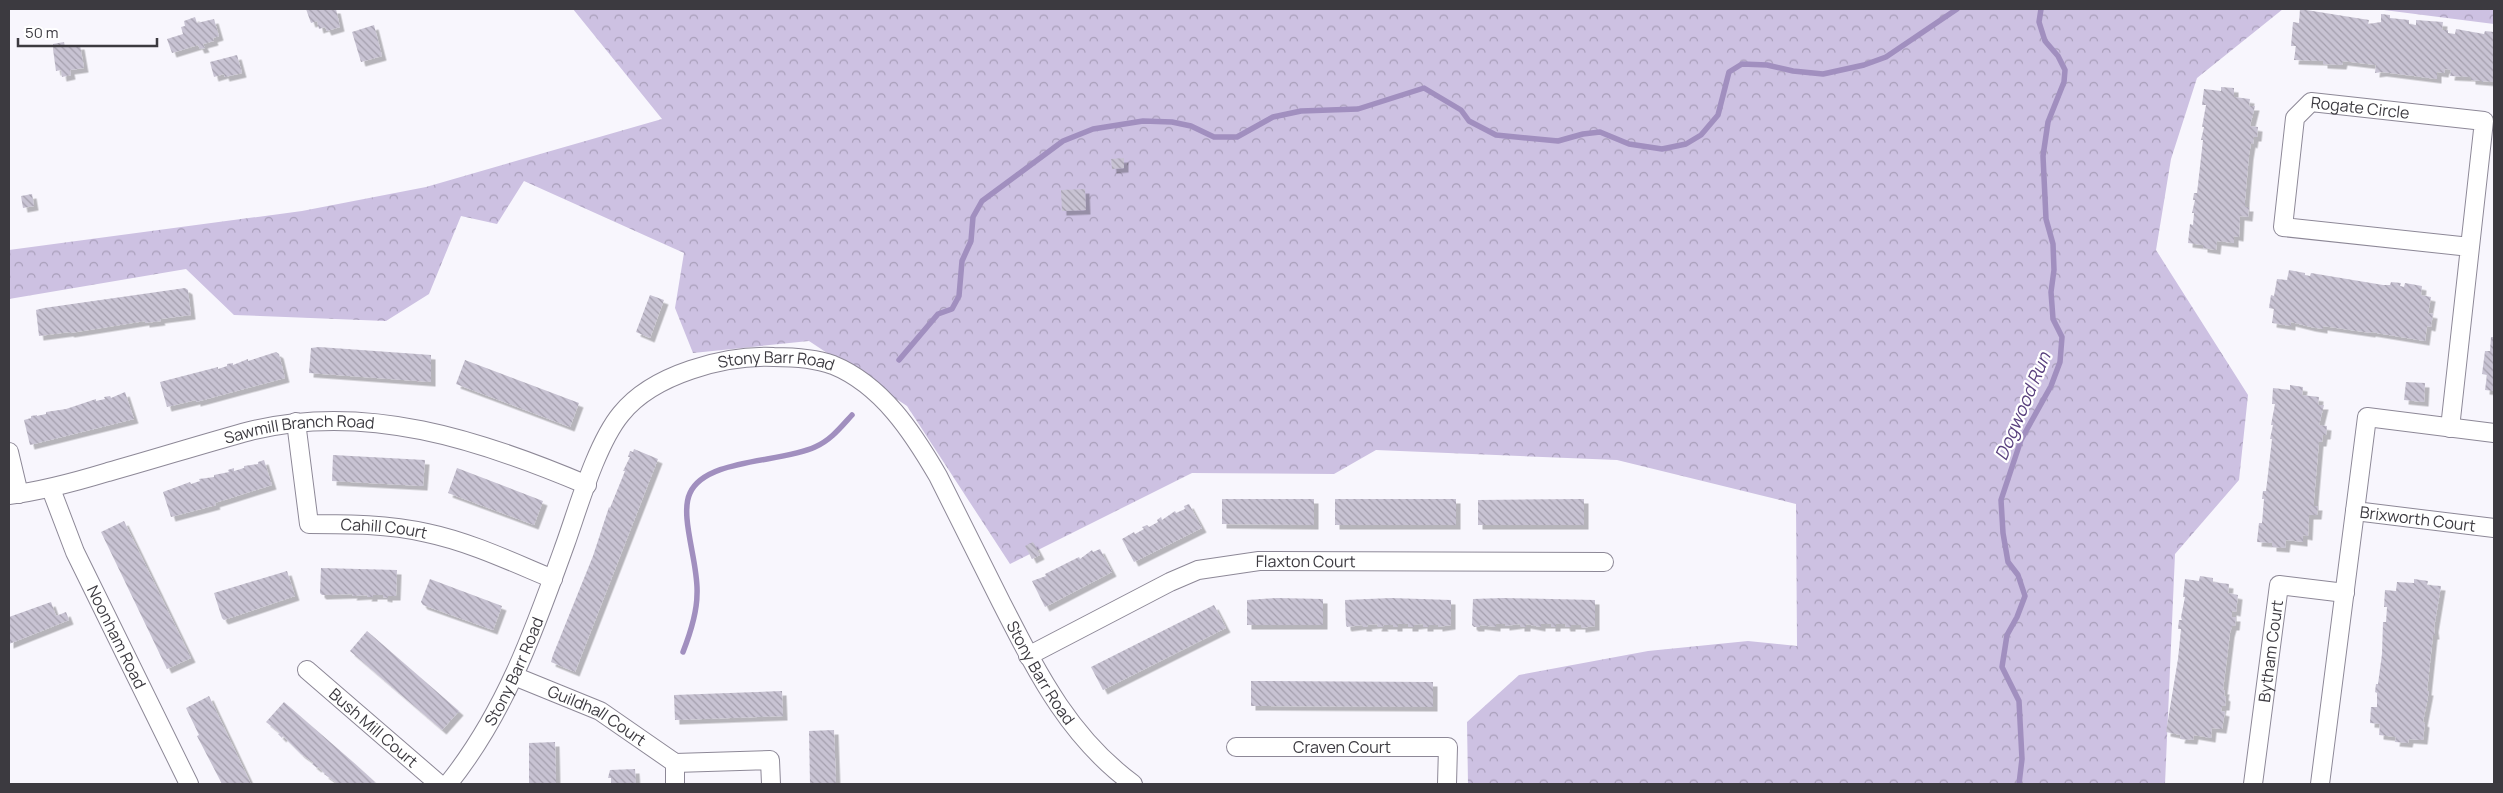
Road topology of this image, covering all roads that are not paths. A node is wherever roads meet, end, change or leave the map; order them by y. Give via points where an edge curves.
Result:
1 (2470, 247) junction
2 (296, 422) junction
3 (2450, 428) junction
4 (2494, 433) edge
5 (9, 452) edge
6 (586, 485) junction
7 (52, 489) junction
8 (14, 495) edge
9 (2355, 511) junction
10 (2494, 528) edge
11 (1604, 562) dead end
12 (553, 579) junction
13 (2344, 593) junction
14 (1028, 656) junction
15 (307, 670) dead end
16 (514, 676) junction
17 (1236, 747) dead end
18 (675, 763) junction
19 (189, 784) edge
20 (440, 784) edge
21 (448, 784) edge
22 (675, 784) edge
23 (771, 784) edge
24 (1133, 784) edge
25 (1448, 784) edge
26 (2254, 784) edge
27 (2320, 784) edge

1 - 1 street, Rogate Circle via 2484,121 2311,102 2295,118 2283,227
1 - 3 street, Rogate Circle
2 - 6 street, Sawmill Branch Road via 359,421 411,427 468,440 524,458
2 - 7 street, Sawmill Branch Road via 251,431
2 - 12 street, Cahill Court via 309,524 395,527 429,533
3 - 4 street, Brixworth Court
3 - 9 street, Brixworth Court via 2367,417
5 - 8 street
6 - 12 street, Stony Barr Road
6 - 14 street, Stony Barr Road via 621,414 654,386 679,374 724,361 757,357 801,358 832,365 858,378 880,397 918,443
7 - 8 street, Sawmill Branch Road
7 - 19 street, Noonham Road via 75,552
9 - 10 street, Brixworth Court
9 - 13 street
11 - 14 street, Flaxton Court via 1258,561 1226,565 1198,570 1170,582
12 - 16 street, Stony Barr Road
13 - 26 street, Bytham Court via 2278,585
13 - 27 street
14 - 24 street, Stony Barr Road via 1049,692 1088,745
15 - 20 street, Bush Mill Court
16 - 18 street, Guildhall Court via 600,711
16 - 21 street, Stony Barr Road via 487,730
17 - 25 street, Craven Court via 1448,747
18 - 22 street
18 - 23 street via 770,760

